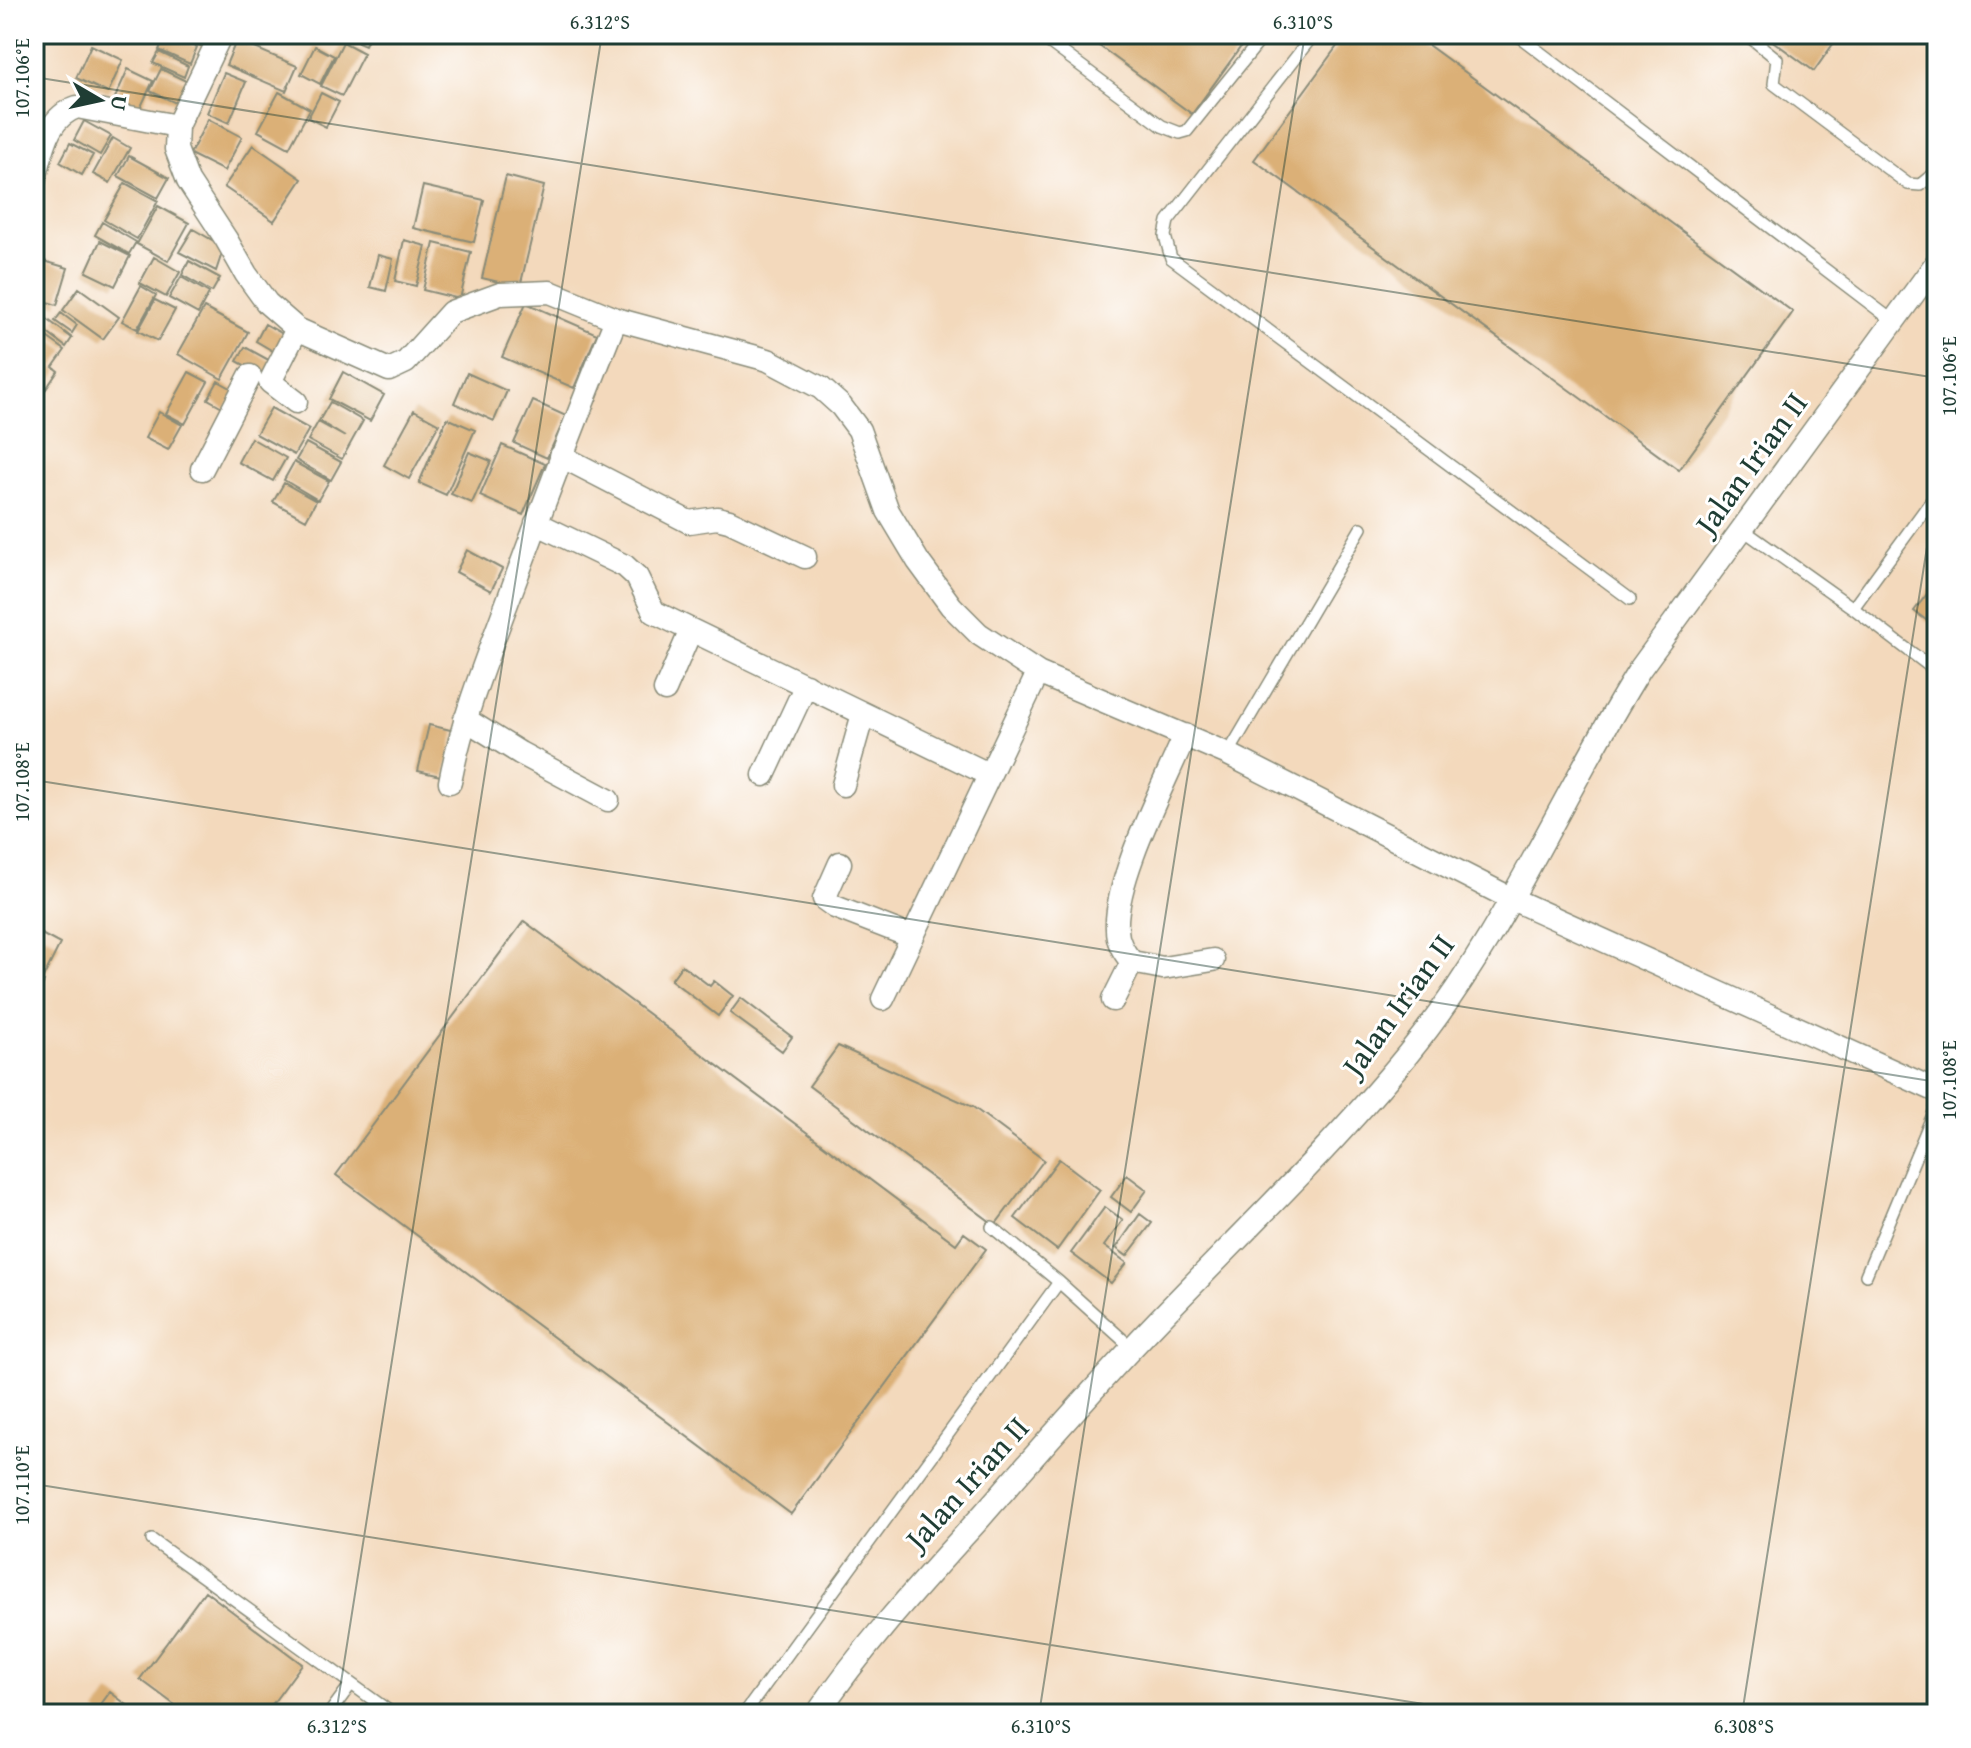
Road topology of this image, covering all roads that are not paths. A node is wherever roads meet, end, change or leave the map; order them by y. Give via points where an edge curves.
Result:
1 (221, 34) edge
2 (1038, 34) edge
3 (1265, 34) edge
4 (1314, 34) edge
5 (1516, 34) edge
6 (1746, 34) edge
7 (177, 126) junction
8 (1937, 171) edge
9 (34, 182) edge
10 (1937, 262) edge
11 (616, 319) junction
12 (1893, 321) junction
13 (297, 329) junction
14 (251, 376) junction
15 (296, 402) dead end
16 (561, 456) junction
17 (202, 469) dead end
18 (1937, 493) edge
19 (536, 523) junction
20 (1361, 528) dead end
21 (1742, 529) junction
22 (805, 557) dead end
23 (1630, 599) dead end
24 (1853, 608) junction
25 (691, 630) junction
26 (1937, 672) edge
27 (1038, 673) junction
28 (806, 685) junction
29 (665, 690) dead end
30 (863, 714) junction
31 (465, 719) junction
32 (1185, 735) junction
33 (1228, 754) junction
34 (988, 774) junction
35 (764, 775) dead end
36 (450, 782) dead end
37 (843, 785) dead end
38 (608, 800) dead end
39 (840, 863) dead end
40 (1512, 899) junction
41 (912, 937) junction
42 (1213, 960) dead end
43 (1132, 962) junction
44 (883, 999) dead end
45 (1113, 1000) dead end
46 (1937, 1091) edge
47 (1937, 1105) edge
48 (992, 1227) dead end
49 (1866, 1275) dead end
50 (1059, 1282) junction
51 (1132, 1348) junction
52 (152, 1540) dead end
53 (351, 1684) junction
54 (329, 1714) edge
55 (393, 1714) edge
56 (744, 1714) edge
57 (817, 1714) edge

1 - 7 street
2 - 3 lane via 1158,124 1180,133 1187,131
4 - 23 lane via 1168,221 1165,236 1171,258
5 - 12 lane
6 - 8 lane via 1777,59 1774,84 1908,184 1920,185
7 - 9 street via 77,107 62,112 52,124
7 - 13 street via 176,149 188,181 267,303
10 - 12 street, Jalan Irian II
11 - 13 street via 550,292 500,294 451,312 406,362 389,370
11 - 16 street
11 - 27 street via 768,360 821,388 859,430 888,511 951,606 979,634
12 - 21 street, Jalan Irian II
13 - 14 street
14 - 15 street
14 - 17 street
16 - 19 street
16 - 22 street via 689,522 729,521
18 - 24 lane
19 - 25 street via 625,566 637,577 654,612
19 - 31 street
20 - 33 lane
21 - 24 lane
21 - 40 street, Jalan Irian II via 1610,717
24 - 26 lane
25 - 28 street
25 - 29 street
27 - 32 street
27 - 34 street
28 - 30 street
28 - 35 street
30 - 34 street
30 - 37 street
31 - 36 street
31 - 38 street
32 - 33 street
32 - 43 street via 1118,904 1116,931
33 - 40 street
34 - 41 street
39 - 41 street via 824,899
40 - 46 street
40 - 51 street, Jalan Irian II via 1410,1052
41 - 44 street
42 - 43 street via 1163,968
43 - 45 street
47 - 49 lane
48 - 50 lane
50 - 51 lane
50 - 56 lane
51 - 57 street, Jalan Irian II via 886,1621
52 - 53 lane
53 - 54 lane
53 - 55 lane

